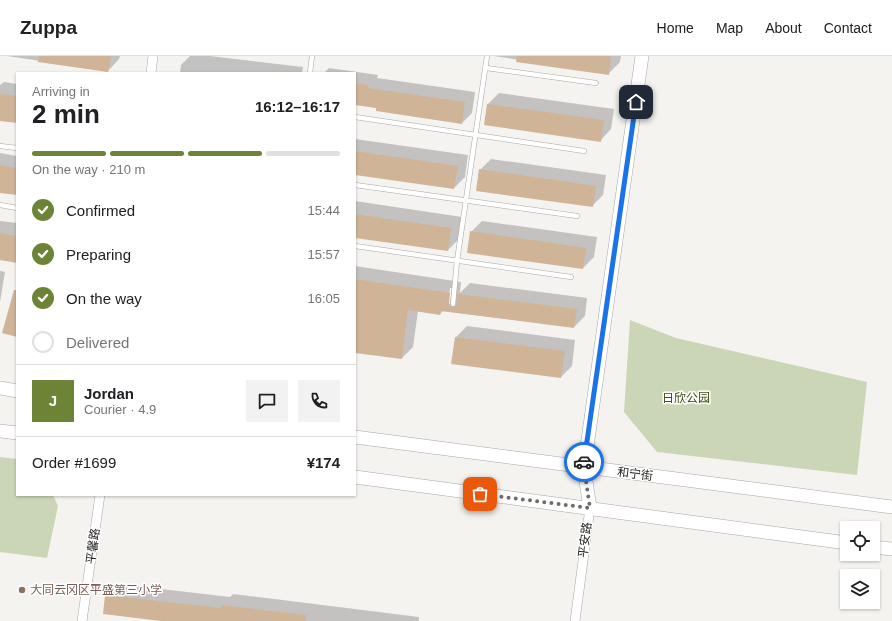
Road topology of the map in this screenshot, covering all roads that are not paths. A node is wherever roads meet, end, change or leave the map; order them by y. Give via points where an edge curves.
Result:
1 (154, 56) edge
2 (312, 56) edge
3 (488, 56) edge
4 (642, 56) edge
5 (486, 68) junction
6 (152, 72) edge
7 (310, 72) edge
8 (596, 83) dead end
9 (356, 117) edge
10 (476, 135) junction
11 (0, 146) edge
12 (16, 148) edge
13 (584, 151) dead end
14 (356, 185) edge
15 (467, 201) junction
16 (0, 205) edge
17 (16, 208) edge
18 (577, 216) dead end
19 (356, 246) edge
20 (457, 261) junction
21 (571, 277) dead end
22 (453, 304) dead end
23 (0, 388) edge
24 (16, 391) edge
25 (0, 431) edge
26 (16, 433) edge
27 (356, 437) edge
28 (584, 468) junction
29 (356, 477) edge
30 (100, 496) edge
31 (892, 507) edge
32 (590, 508) junction
33 (840, 542) edge
34 (880, 548) edge
35 (892, 549) edge
36 (82, 621) edge
37 (575, 621) edge

1 - 6 street
2 - 7 lane
3 - 5 lane
4 - 28 main road, 平安路
5 - 8 lane
5 - 10 lane
9 - 10 lane
10 - 13 lane
10 - 15 lane
11 - 12 lane
14 - 15 lane
15 - 18 lane
15 - 20 lane
16 - 17 lane
19 - 20 lane
20 - 21 lane
20 - 22 lane
23 - 24 main road
25 - 26 main road
27 - 28 main road, 和宁街
28 - 31 main road, 和宁街
28 - 32 main road, 平安路
29 - 32 main road
30 - 36 street, 平馨路
32 - 33 main road
32 - 37 street, 平安路
34 - 35 main road

